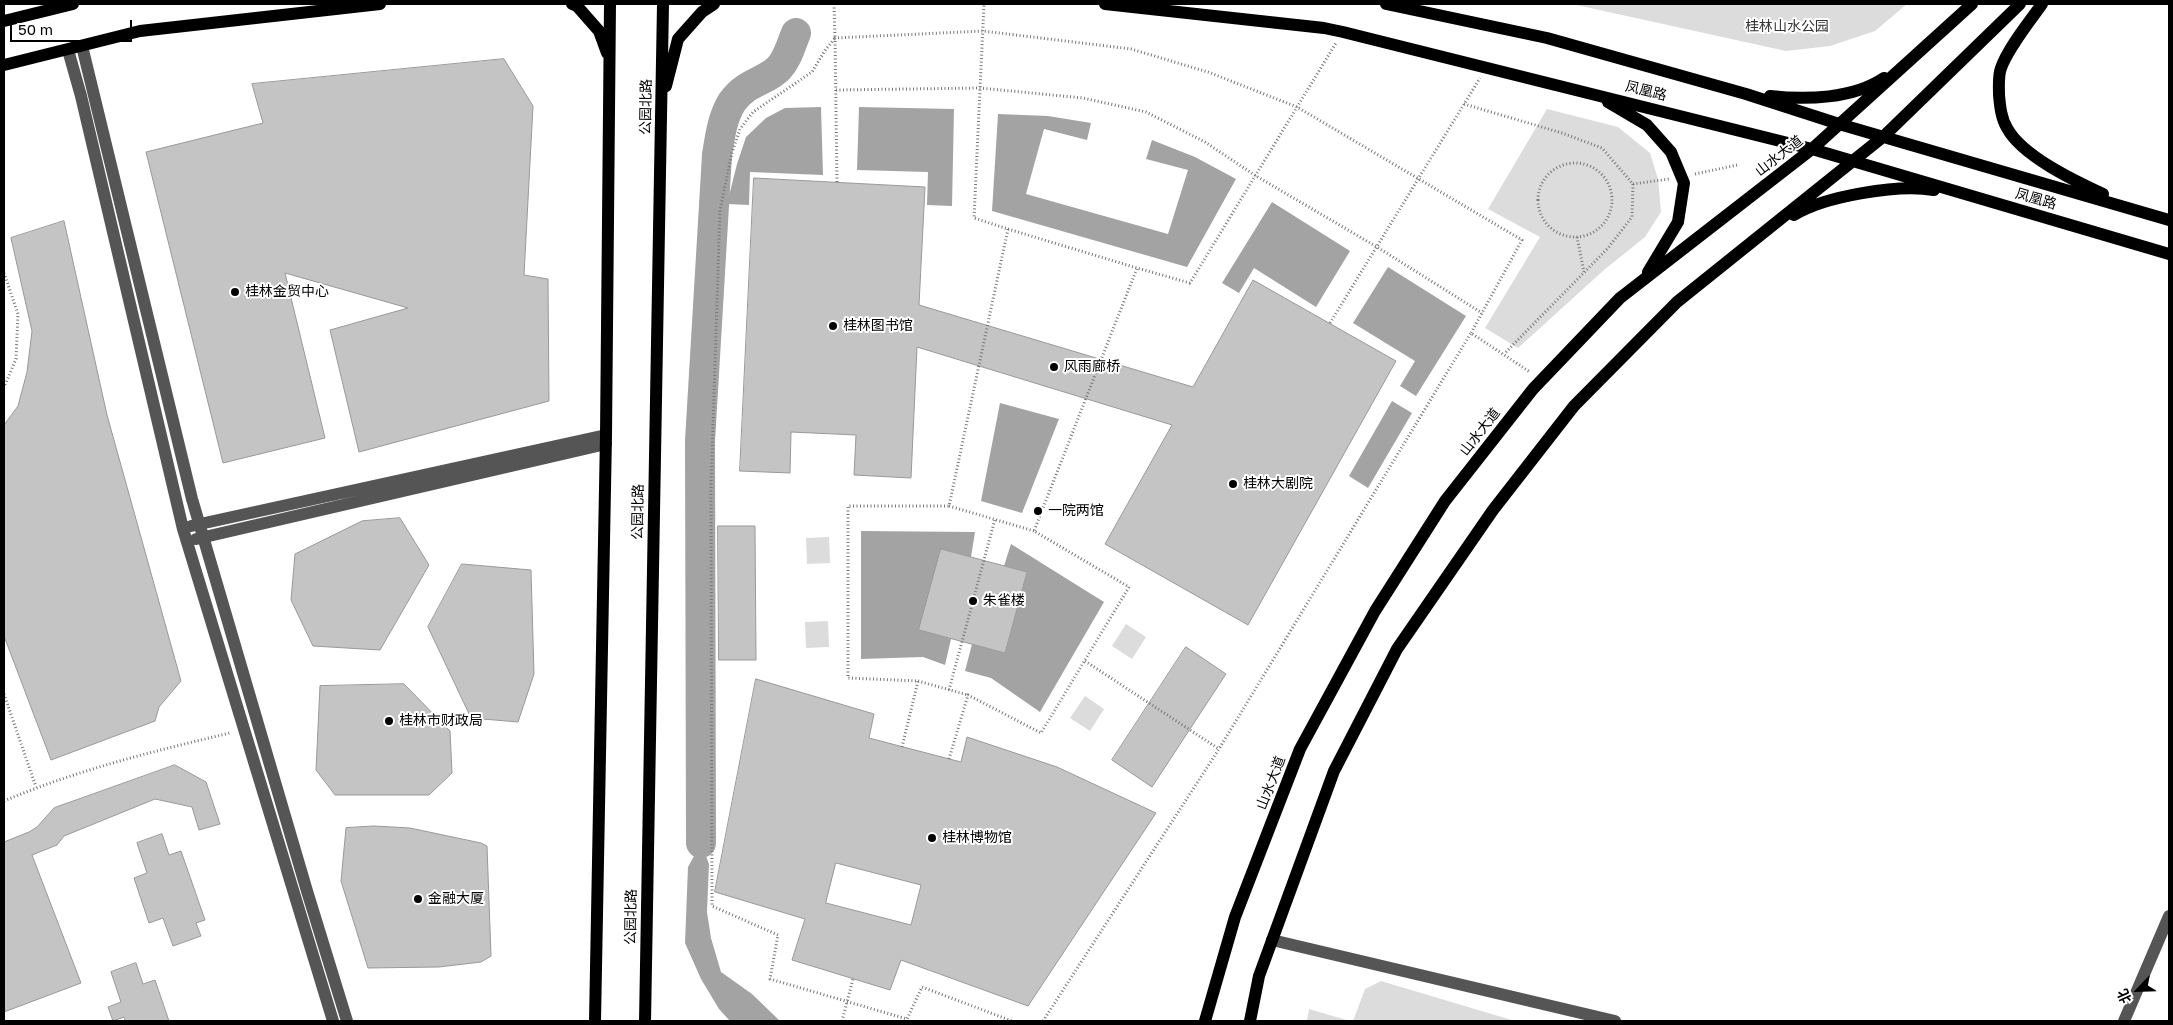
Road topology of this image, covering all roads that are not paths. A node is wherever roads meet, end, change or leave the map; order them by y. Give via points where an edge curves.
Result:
1 (68, 4) edge
2 (380, 4) edge
3 (572, 4) edge
4 (610, 4) edge
5 (663, 4) edge
6 (714, 4) edge
7 (1105, 4) edge
8 (1386, 4) edge
9 (1972, 4) edge
10 (2020, 4) edge
11 (2042, 4) edge
12 (4, 21) edge
13 (82, 46) junction
14 (68, 50) junction
15 (610, 59) junction
16 (1911, 59) junction
17 (4, 64) edge
18 (1590, 92) junction
19 (1746, 94) junction
20 (661, 108) junction
21 (1839, 124) junction
22 (1884, 136) junction
23 (1812, 149) junction
24 (1854, 161) junction
25 (1969, 195) junction
26 (2134, 210) junction
27 (2169, 220) edge
28 (1759, 236) junction
29 (2169, 254) edge
30 (1644, 280) junction
31 (606, 440) junction
32 (199, 524) junction
33 (184, 535) junction
34 (202, 537) junction
35 (2169, 916) edge
36 (1272, 940) junction
37 (333, 1021) edge
38 (347, 1021) edge
39 (595, 1021) edge
40 (645, 1021) edge
41 (1205, 1021) edge
42 (1250, 1021) edge
43 (1615, 1021) edge
44 (2124, 1021) edge

1 - 12 main road
2 - 13 main road via 140,31
3 - 15 main road via 599,31
4 - 15 main road
5 - 20 main road, 公园北路
6 - 20 main road via 702,12 678,40
7 - 18 main road, 凤凰路 via 1324,28
8 - 19 main road, 凤凰路 via 1546,38
9 - 16 main road, 山水大道
10 - 22 main road
11 - 26 main road via 2001,68 2000,102 2007,128 2027,150 2073,180
13 - 14 main road
13 - 32 street
14 - 17 main road
14 - 33 street
15 - 31 main road
16 - 19 main road via 1877,82 1838,95 1790,98
16 - 21 main road, 山水大道
18 - 23 main road, 凤凰路
18 - 30 main road via 1647,125 1671,152 1684,183 1678,222
19 - 21 main road, 凤凰路
20 - 40 main road, 公园北路
21 - 22 main road, 凤凰路
21 - 23 main road, 山水大道
22 - 24 main road
22 - 26 main road, 凤凰路
23 - 24 main road, 凤凰路
23 - 30 main road, 山水大道
24 - 25 main road, 凤凰路
24 - 28 main road
25 - 28 main road via 1929,189 1847,194 1799,212
25 - 29 main road, 凤凰路
26 - 27 main road, 凤凰路
28 - 36 main road via 1677,302 1574,406 1487,518 1397,649 1334,771
30 - 41 main road, 山水大道 via 1620,298 1542,380 1444,501 1375,611 1300,749 1235,917
31 - 32 street
31 - 34 street
31 - 39 main road
32 - 33 street
32 - 34 street
33 - 34 street
33 - 37 street
34 - 38 street
35 - 44 street
36 - 42 main road via 1259,976
36 - 43 street

